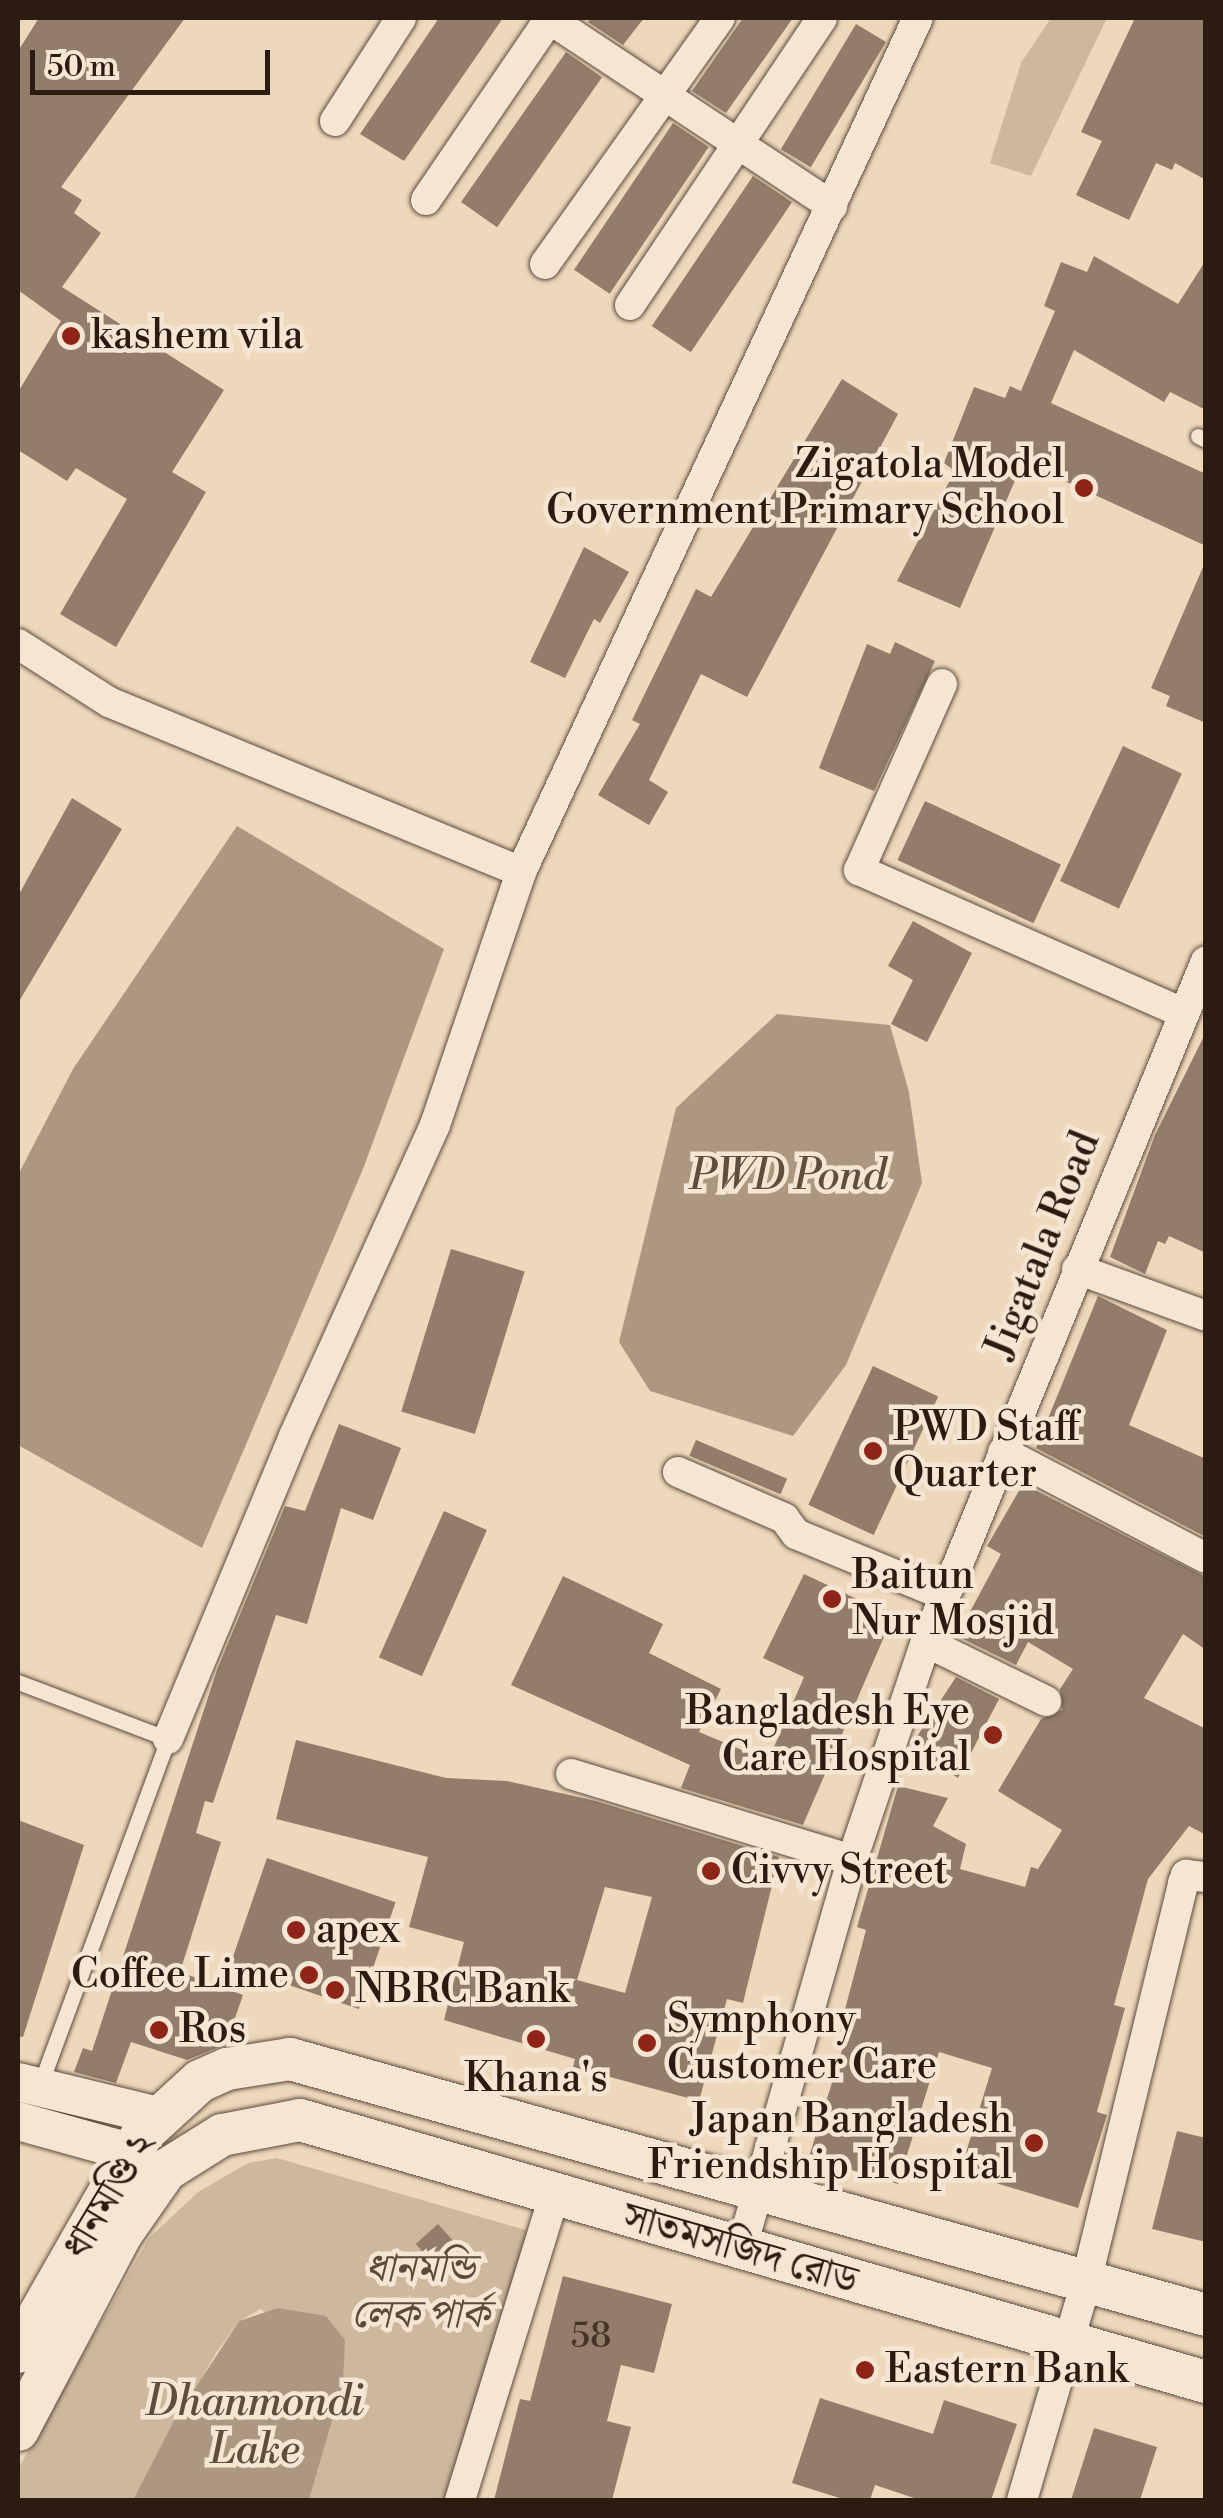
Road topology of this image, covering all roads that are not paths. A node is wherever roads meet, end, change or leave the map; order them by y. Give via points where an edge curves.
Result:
1 (401, 18) edge
2 (549, 18) edge
3 (720, 18) edge
4 (822, 18) edge
5 (918, 18) edge
6 (667, 97) junction
7 (335, 121) dead end
8 (742, 147) junction
9 (426, 200) dead end
10 (832, 206) junction
11 (544, 264) dead end
12 (630, 305) dead end
13 (18, 644) edge
14 (942, 684) dead end
15 (520, 872) junction
16 (1204, 968) edge
17 (1181, 1012) junction
18 (1077, 1269) junction
19 (1206, 1316) edge
20 (1003, 1452) junction
21 (678, 1472) dead end
22 (1206, 1558) edge
23 (944, 1596) junction
24 (926, 1642) junction
25 (18, 1682) edge
26 (1046, 1701) dead end
27 (168, 1739) junction
28 (571, 1774) dead end
29 (852, 1860) junction
30 (1196, 1876) edge
31 (290, 2059) joint
32 (28, 2085) edge
33 (159, 2116) junction
34 (18, 2121) edge
35 (275, 2122) joint
36 (130, 2152) junction
37 (178, 2159) junction
38 (756, 2190) junction
39 (554, 2196) junction
40 (741, 2250) junction
41 (1086, 2282) junction
42 (1206, 2315) edge
43 (23, 2333) edge
44 (1069, 2343) junction
45 (1206, 2382) edge
46 (18, 2430) edge
47 (460, 2500) edge
48 (1022, 2500) edge

1 - 7 street
2 - 6 street
2 - 9 street
3 - 6 street
4 - 8 street
5 - 10 street
6 - 8 street
6 - 11 street
8 - 10 street
8 - 12 street
10 - 15 street
13 - 15 street via 109,702
14 - 17 street via 859,870
15 - 27 street via 434,1125
16 - 17 street, Jigatala Road
17 - 18 street, Jigatala Road
18 - 19 street
18 - 20 street, Jigatala Road
20 - 22 street
20 - 23 street, Jigatala Road
21 - 23 street via 784,1518 796,1534
23 - 24 street, Jigatala Road
24 - 26 street
24 - 29 street, Jigatala Road
25 - 27 lane
27 - 32 lane
28 - 29 street
29 - 38 street, Jigatala Road
30 - 41 street
31 - 33 main road, ধানমণ্ডি ২ via 227,2069 200,2081
31 - 38 main road, সাতমসজিদ রোড
32 - 33 street
33 - 36 main road, ধানমণ্ডি ২
33 - 37 main road
34 - 36 street
35 - 37 main road, ধানমণ্ডি ২ via 222,2134
35 - 39 main road, সাতমসজিদ রোড via 330,2127
36 - 37 main road
36 - 43 main road, ধানমণ্ডি ২
37 - 46 main road, ধানমণ্ডি ২ via 122,2233
38 - 40 street, Jigatala Road
38 - 41 main road, সাতমসজিদ রোড
39 - 40 main road, সাতমসজিদ রোড
39 - 47 street
40 - 44 main road, সাতমসজিদ রোড
41 - 42 main road, সাতমসজিদ রোড
41 - 44 street
44 - 45 main road, সাতমসজিদ রোড
44 - 48 street

